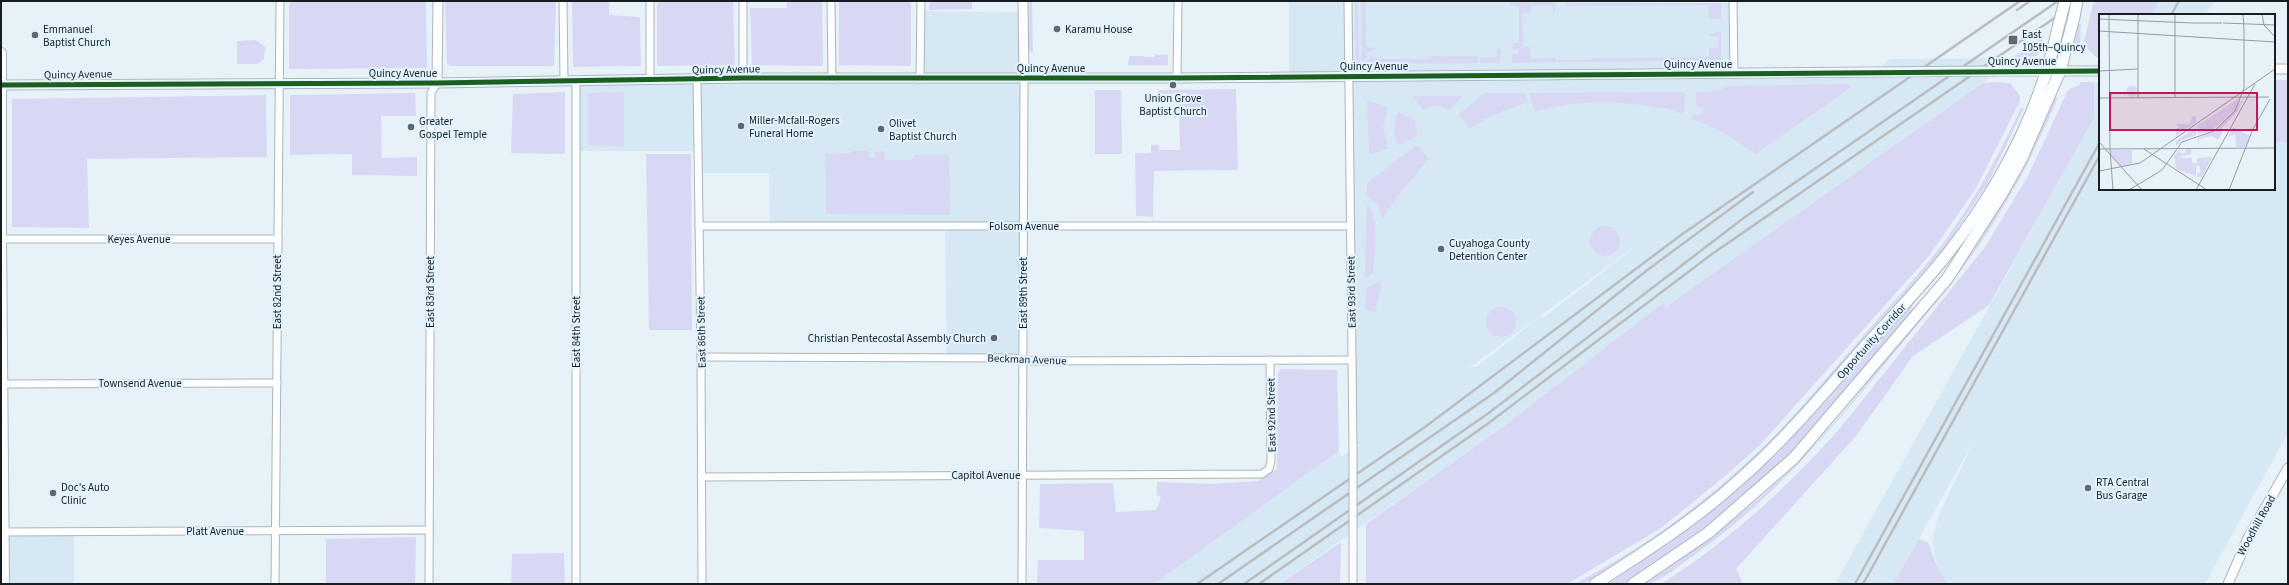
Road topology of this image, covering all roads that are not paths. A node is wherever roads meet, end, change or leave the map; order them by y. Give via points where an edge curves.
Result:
1 (280, 1) edge
2 (438, 1) edge
3 (564, 1) edge
4 (650, 1) edge
5 (743, 1) edge
6 (831, 1) edge
7 (921, 1) edge
8 (1023, 1) edge
9 (1178, 1) edge
10 (1348, 1) edge
11 (1733, 1) edge
12 (2065, 1) edge
13 (2077, 1) edge
14 (1, 54) edge
15 (2275, 69) edge
16 (2288, 69) edge
17 (2048, 71) junction
18 (2060, 71) junction
19 (2099, 71) edge
20 (1734, 74) junction
21 (1349, 76) junction
22 (743, 78) junction
23 (832, 78) junction
24 (920, 78) junction
25 (1024, 78) junction
26 (1177, 78) junction
27 (697, 79) junction
28 (650, 80) junction
29 (564, 81) junction
30 (576, 81) junction
31 (280, 82) junction
32 (437, 83) junction
33 (1, 85) edge
34 (699, 226) junction
35 (1023, 226) junction
36 (1350, 226) junction
37 (1, 231) edge
38 (1, 239) edge
39 (278, 239) junction
40 (2, 356) edge
41 (702, 357) junction
42 (1023, 359) junction
43 (1270, 360) junction
44 (1352, 360) junction
45 (277, 383) junction
46 (3, 384) junction
47 (2288, 468) edge
48 (1269, 469) joint
49 (1024, 474) junction
50 (702, 477) junction
51 (429, 530) junction
52 (276, 531) junction
53 (2, 532) edge
54 (4, 584) edge
55 (275, 584) edge
56 (429, 584) edge
57 (576, 584) edge
58 (702, 584) edge
59 (1022, 584) edge
60 (1354, 584) edge
61 (1594, 584) edge
62 (1633, 584) edge
63 (2228, 584) edge

1 - 31 street, East 82nd Street
2 - 32 street, East 83rd Street
3 - 29 street
4 - 28 street
5 - 22 street
6 - 23 street
7 - 24 street
8 - 25 street, East 89th Street
9 - 26 street
10 - 21 street, East 93rd Street
11 - 20 street
12 - 17 main road, Opportunity Corridor, bridge
13 - 18 main road, Opportunity Corridor, bridge
14 - 33 main road
15 - 16 street
17 - 18 street, Quincy Avenue
17 - 20 street, Quincy Avenue, bridge
17 - 61 main road, Opportunity Corridor via 2022,133 1990,193 1970,224 1925,281 1774,448 1702,512 1658,544
18 - 19 street, Quincy Avenue
18 - 62 main road, Opportunity Corridor via 2021,160 2002,195 1947,279 1794,458 1708,533
20 - 21 street, Quincy Avenue
21 - 26 street, Quincy Avenue
21 - 36 street, East 93rd Street
22 - 23 street, Quincy Avenue
22 - 27 street, Quincy Avenue
23 - 24 street, Quincy Avenue
24 - 25 street, Quincy Avenue
25 - 26 street, Quincy Avenue
25 - 35 street, East 89th Street
27 - 28 street, Quincy Avenue
27 - 34 street, East 86th Street
28 - 30 street, Quincy Avenue
29 - 30 street, Quincy Avenue
29 - 32 street, Quincy Avenue
30 - 57 street, East 84th Street
31 - 32 street, Quincy Avenue
31 - 33 street, Quincy Avenue
31 - 39 street, East 82nd Street
32 - 51 street, East 83rd Street via 431,93
33 - 37 main road
34 - 35 street, Folsom Avenue
34 - 41 street, East 86th Street
35 - 36 street, Folsom Avenue
35 - 42 street, East 89th Street
36 - 44 street, East 93rd Street
37 - 38 main road
38 - 39 street, Keyes Avenue
38 - 40 main road
39 - 45 street, East 82nd Street
40 - 46 main road
41 - 42 street, Beckman Avenue
41 - 50 street, East 86th Street
42 - 43 street, Beckman Avenue
42 - 49 street, East 89th Street
43 - 44 street, Beckman Avenue
43 - 48 street, East 92nd Street
44 - 60 street, East 93rd Street, bridge
45 - 46 street, Townsend Avenue
45 - 52 street, East 82nd Street
46 - 53 main road
47 - 63 street, Woodhill Road via 2248,538
48 - 49 street, Capitol Avenue via 1262,474
49 - 50 street, Capitol Avenue
49 - 59 street, East 89th Street
50 - 58 street, East 86th Street
51 - 52 street, Platt Avenue
51 - 56 street, East 83rd Street
52 - 53 street, Platt Avenue
52 - 55 street, East 82nd Street
53 - 54 main road

